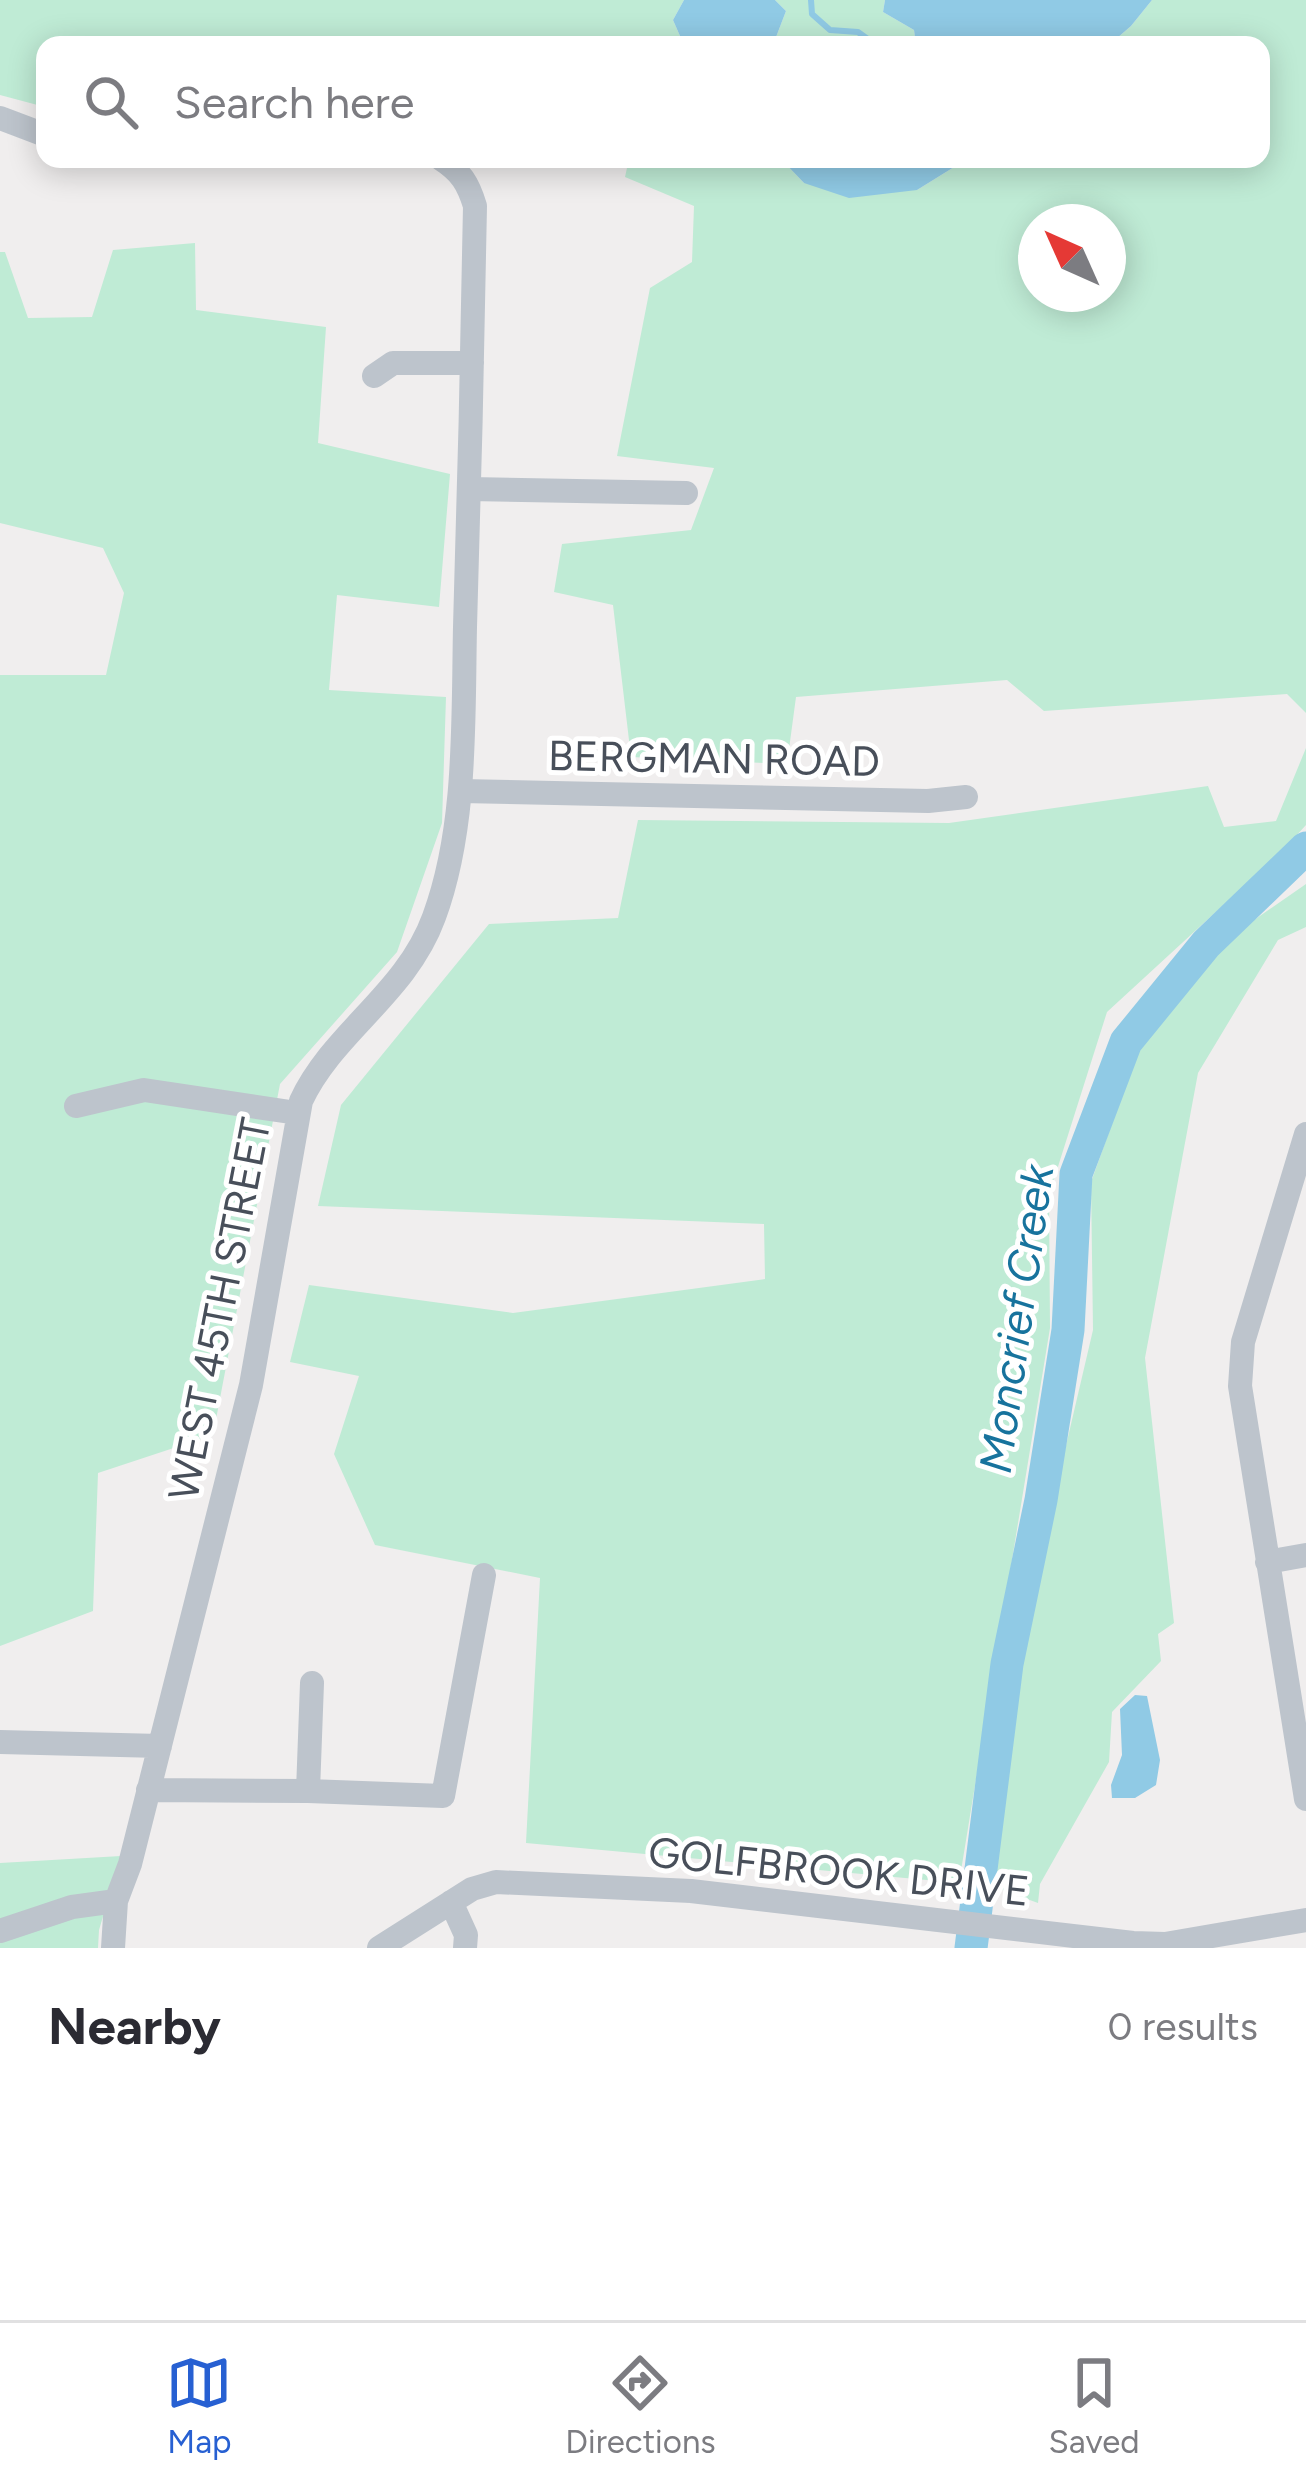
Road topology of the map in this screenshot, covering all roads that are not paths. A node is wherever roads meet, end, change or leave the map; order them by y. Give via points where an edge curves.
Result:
1 (0, 118) edge
2 (36, 132) edge
3 (455, 168) edge
4 (472, 363) junction
5 (374, 376) dead end
6 (469, 489) junction
7 (686, 493) dead end
8 (460, 791) junction
9 (966, 796) dead end
10 (76, 1106) dead end
11 (297, 1112) junction
12 (1306, 1134) edge
13 (1306, 1555) edge
14 (1267, 1562) junction
15 (484, 1575) dead end
16 (312, 1683) dead end
17 (0, 1742) edge
18 (160, 1746) junction
19 (148, 1790) junction
20 (308, 1791) junction
21 (1306, 1799) edge
22 (116, 1901) junction
23 (451, 1902) junction
24 (1306, 1920) edge
25 (0, 1931) edge
26 (112, 1948) edge
27 (379, 1948) edge
28 (465, 1948) edge

1 - 2 street
3 - 4 street, WEST 45TH STREET via 475,206
4 - 5 street via 393,363
4 - 6 street, WEST 45TH STREET
6 - 7 street
6 - 8 street, WEST 45TH STREET
8 - 9 street, BERGMAN ROAD
8 - 11 street, WEST 45TH STREET via 443,887 417,955 309,1082
10 - 11 street via 144,1090
11 - 18 street, WEST 45TH STREET via 251,1385
12 - 14 street via 1240,1366
13 - 14 street
14 - 21 street
15 - 20 street via 443,1796
16 - 20 street
17 - 18 street
18 - 19 street, WEST 45TH STREET
19 - 20 street
19 - 22 street, WEST 45TH STREET
22 - 25 street
22 - 26 street, WEST 45TH STREET
23 - 24 street, GOLFBROOK DRIVE via 496,1882 692,1891 1165,1944
23 - 27 street, GOLFBROOK DRIVE
23 - 28 street

